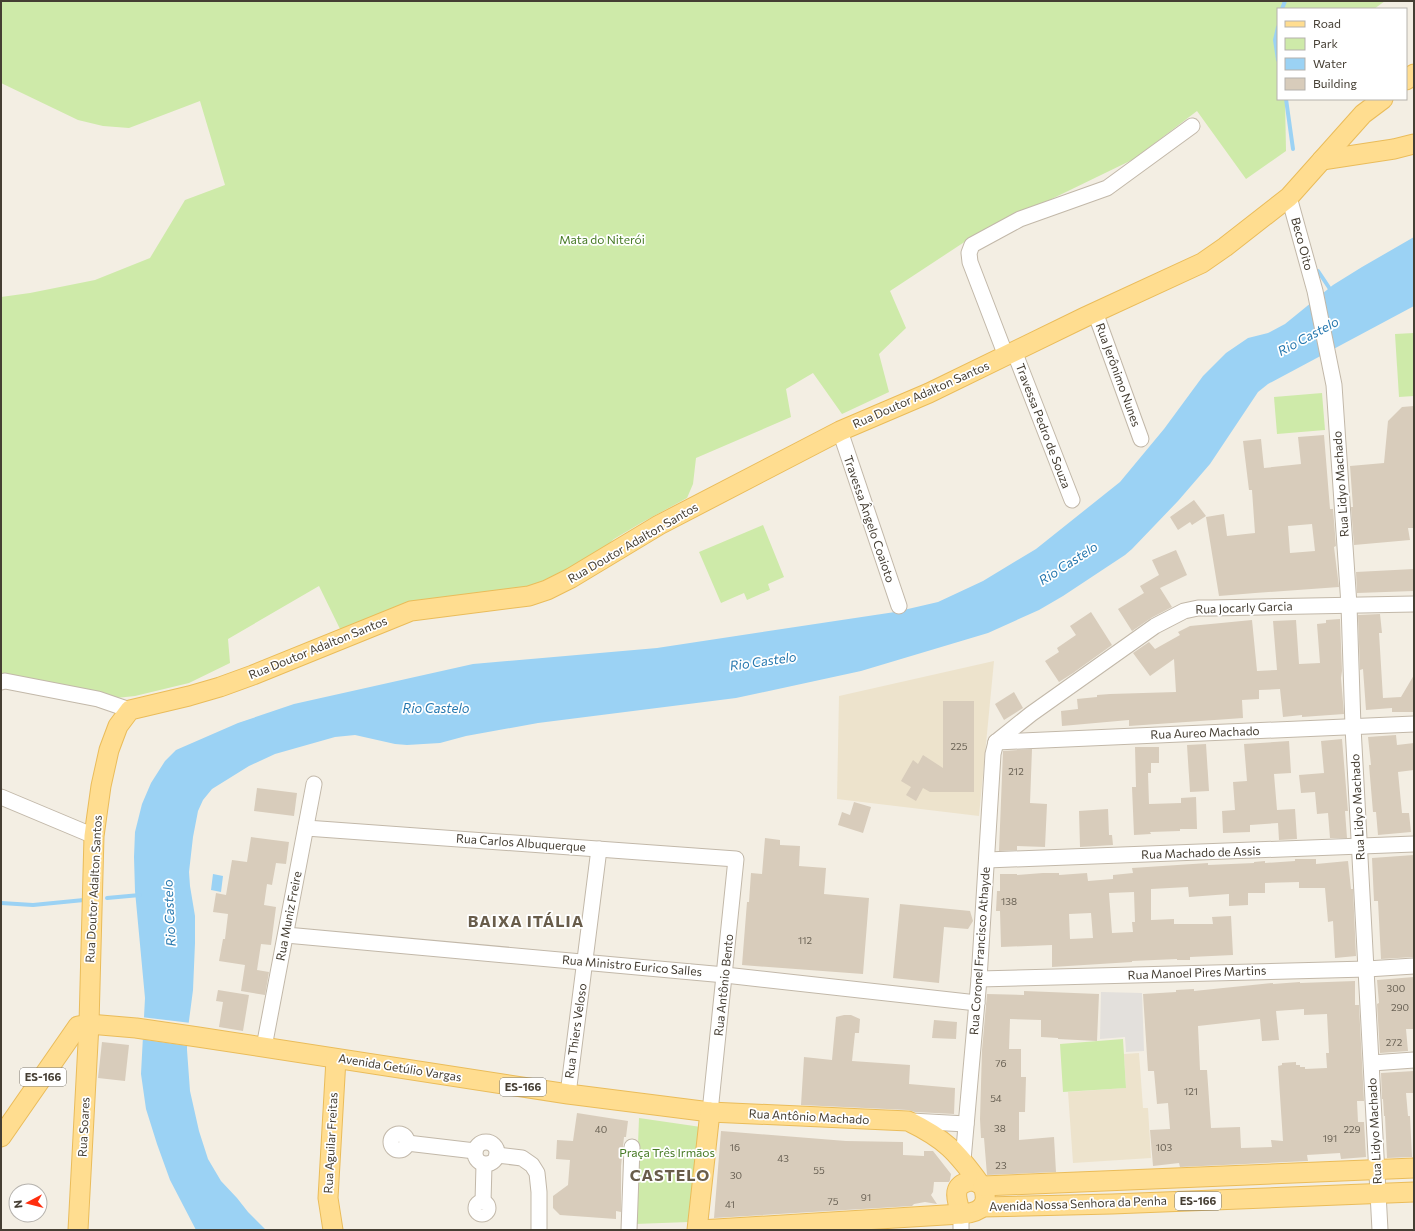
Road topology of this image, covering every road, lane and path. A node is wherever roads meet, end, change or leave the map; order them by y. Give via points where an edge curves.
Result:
1 (1382, 100) edge
2 (1192, 126) dead end
3 (1414, 144) edge
4 (1322, 160) junction
5 (1289, 197) junction
6 (1095, 312) junction
7 (1010, 353) junction
8 (1334, 385) joint
9 (840, 431) junction
10 (1141, 439) dead end
11 (1072, 500) dead end
12 (1414, 604) edge
13 (1349, 605) junction
14 (899, 606) dead end
15 (1, 682) edge
16 (130, 710) junction
17 (1414, 724) edge
18 (1353, 727) junction
19 (996, 742) junction
20 (314, 784) dead end
21 (1, 797) edge
22 (306, 828) junction
23 (94, 836) junction
24 (1414, 844) edge
25 (1360, 847) junction
26 (599, 849) junction
27 (736, 859) joint
28 (987, 860) junction
29 (286, 935) junction
30 (585, 962) junction
31 (1414, 966) edge
32 (1367, 969) junction
33 (725, 975) junction
34 (979, 979) junction
35 (977, 1002) junction
36 (89, 1024) junction
37 (264, 1047) junction
38 (336, 1059) junction
39 (1414, 1060) edge
40 (1372, 1063) junction
41 (568, 1094) junction
42 (710, 1112) junction
43 (908, 1121) junction
44 (966, 1124) junction
45 (1, 1137) edge
46 (407, 1143) dead end
47 (632, 1147) dead end
48 (475, 1151) junction
49 (497, 1155) junction
50 (963, 1160) junction
51 (484, 1164) junction
52 (1414, 1168) edge
53 (1378, 1170) junction
54 (1110, 1180) junction
55 (982, 1185) junction
56 (1414, 1192) edge
57 (1379, 1194) junction
58 (483, 1202) dead end
59 (1112, 1204) junction
60 (982, 1207) junction
61 (961, 1222) edge
62 (822, 1226) edge
63 (333, 1229) edge
64 (78, 1230) edge
65 (539, 1230) edge
66 (629, 1230) edge
67 (699, 1230) edge
68 (1380, 1230) edge

1 - 4 main road, Rua Doutor Adalton Santos via 1364,114
2 - 7 street, Travessa Pedro de Souza via 1107,188 1020,218 972,245 969,253 970,262
3 - 4 main road
4 - 5 main road, Rua Doutor Adalton Santos
5 - 6 main road, Rua Doutor Adalton Santos via 1202,263
5 - 8 street, Beco Oito via 1315,291
6 - 7 main road, Rua Doutor Adalton Santos
6 - 10 street, Rua Jerônimo Nunes
7 - 9 main road, Rua Doutor Adalton Santos via 929,393
7 - 11 street, Travessa Pedro de Souza
8 - 13 street, Rua Lidyo Machado
9 - 14 street, Travessa Ângelo Coaioto
9 - 16 main road, Rua Doutor Adalton Santos via 659,525 547,590 529,596 411,611 220,687
12 - 13 street, Rua Jocarly Garcia
13 - 18 street, Rua Lidyo Machado
13 - 19 street, Rua Jocarly Garcia via 1198,608 1184,611 1155,626
15 - 16 street via 98,699
16 - 23 main road, Rua Doutor Adalton Santos via 118,726 109,750
17 - 18 street, Rua Aureo Machado
18 - 19 street, Rua Aureo Machado
18 - 25 street, Rua Lidyo Machado
19 - 28 street, Rua Coronel Francisco Athayde via 993,754
20 - 22 street, Rua Muniz Freire
21 - 23 street
22 - 26 street, Rua Carlos Albuquerque
22 - 29 street, Rua Muniz Freire
23 - 36 main road, Rua Doutor Adalton Santos
24 - 25 street, Rua Machado de Assis
25 - 28 street, Rua Machado de Assis
25 - 32 street, Rua Lidyo Machado
26 - 27 street, Rua Carlos Albuquerque
26 - 30 street, Rua Thiers Veloso
27 - 33 street, Rua Antônio Bento
28 - 34 street, Rua Coronel Francisco Athayde
29 - 30 street, Rua Ministro Eurico Salles
29 - 37 street, Rua Muniz Freire
30 - 33 street, Rua Ministro Eurico Salles
30 - 41 street, Rua Thiers Veloso
31 - 32 street, Rua Manoel Pires Martins
32 - 34 street, Rua Manoel Pires Martins
32 - 40 street, Rua Lidyo Machado
33 - 35 street, Rua Ministro Eurico Salles
33 - 42 street, Rua Antônio Bento
34 - 35 street, Rua Coronel Francisco Athayde
35 - 44 street, Rua Coronel Francisco Athayde
36 - 37 main road, Avenida Getúlio Vargas / ES-166 via 136,1028
36 - 45 main road, ES-166 via 78,1026
36 - 64 main road, Rua Soares
37 - 38 main road, Avenida Getúlio Vargas / ES-166
38 - 41 main road, Avenida Getúlio Vargas / ES-166
38 - 63 main road, Rua Aguilar Freitas via 328,1198
39 - 40 street
40 - 53 street, Rua Lidyo Machado
41 - 42 main road, Avenida Getúlio Vargas / ES-166
42 - 43 main road, Rua Antônio Machado / ES-166
42 - 67 main road
43 - 44 street, Rua Antônio Machado
43 - 50 main road, Rua Antônio Machado via 935,1135
44 - 50 street, Rua Coronel Francisco Athayde
46 - 48 street
47 - 66 street
48 - 49 street via 482,1143 490,1143 496,1147
48 - 51 street via 476,1158
49 - 51 street via 494,1162
49 - 65 street via 522,1158 532,1165 539,1192
50 - 55 main road, Rua Antônio Machado
51 - 58 street
52 - 53 main road, Avenida Nossa Senhora da Penha / ES-166
53 - 54 main road, Avenida Nossa Senhora da Penha / ES-166
53 - 57 street, Rua Lidyo Machado
54 - 55 main road, Avenida Nossa Senhora da Penha / ES-166
54 - 59 main road
55 - 60 main road via 986,1199
55 - 61 main road, Avenida Nossa Senhora da Penha via 966,1182 958,1188 956,1198
56 - 57 main road, Avenida Nossa Senhora da Penha / ES-166
57 - 59 main road, Avenida Nossa Senhora da Penha / ES-166
57 - 68 street, Rua Lidyo Machado
59 - 60 main road, Avenida Nossa Senhora da Penha / ES-166
60 - 61 main road, Avenida Nossa Senhora da Penha
61 - 62 main road, Avenida Nossa Senhora da Penha
62 - 67 main road, Avenida Nossa Senhora da Penha

